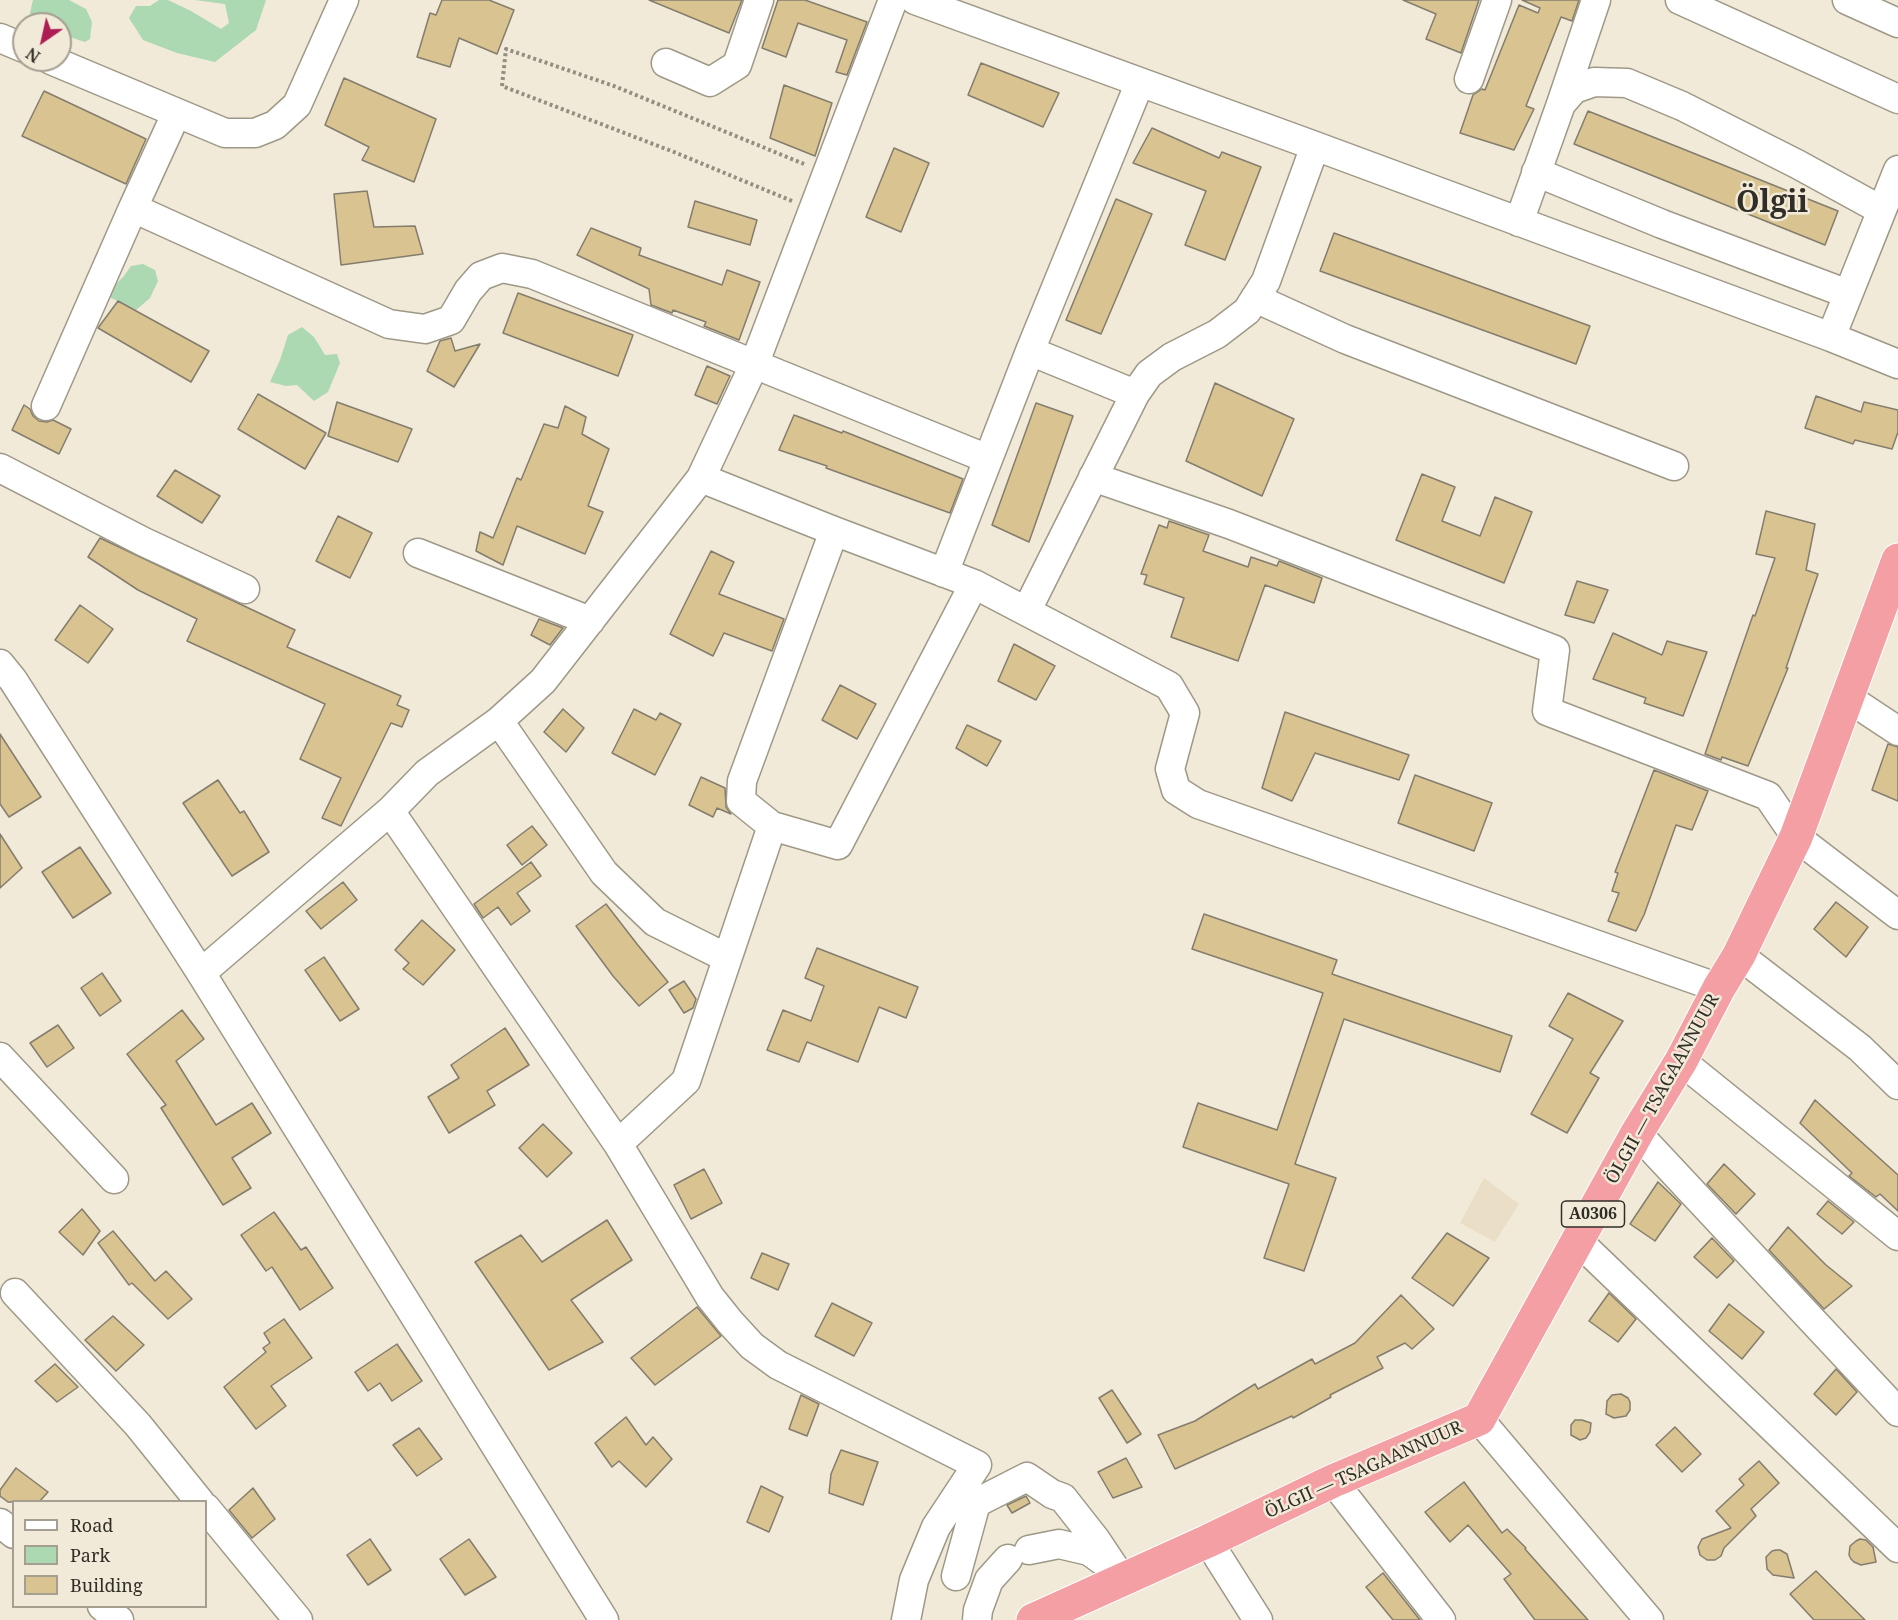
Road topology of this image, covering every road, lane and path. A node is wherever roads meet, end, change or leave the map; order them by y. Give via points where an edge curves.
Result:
1 (344, 0) edge
2 (759, 0) edge
3 (893, 0) edge
4 (1497, 0) edge
5 (1596, 0) edge
6 (1680, 0) edge
7 (1847, 0) edge
8 (921, 1) edge
9 (1898, 23) edge
10 (666, 63) dead end
11 (72, 69) edge
12 (1469, 79) dead end
13 (1140, 82) junction
14 (1898, 99) edge
15 (1561, 104) junction
16 (176, 114) junction
17 (1315, 146) junction
18 (1898, 170) edge
19 (1536, 172) junction
20 (826, 174) junction
21 (133, 208) junction
22 (813, 210) junction
23 (1881, 210) junction
24 (1519, 222) junction
25 (1848, 294) junction
26 (1255, 298) junction
27 (1831, 337) junction
28 (1030, 351) junction
29 (1898, 364) edge
30 (754, 365) junction
31 (1135, 394) junction
32 (46, 406) dead end
33 (988, 459) junction
34 (1674, 466) dead end
35 (0, 468) edge
36 (1093, 477) junction
37 (700, 478) junction
38 (834, 531) junction
39 (418, 553) dead end
40 (1898, 561) edge
41 (944, 573) junction
42 (974, 584) junction
43 (245, 589) dead end
44 (1027, 610) junction
45 (590, 621) junction
46 (0, 664) edge
47 (1848, 698) junction
48 (499, 721) junction
49 (1898, 731) edge
50 (390, 811) junction
51 (772, 826) junction
52 (1796, 837) junction
53 (1898, 915) edge
54 (1739, 955) junction
55 (727, 958) junction
56 (201, 973) junction
57 (1719, 988) junction
58 (0, 1057) edge
59 (1681, 1061) junction
60 (1898, 1085) edge
61 (1637, 1133) junction
62 (618, 1144) junction
63 (114, 1179) dead end
64 (1898, 1236) edge
65 (1578, 1241) junction
66 (15, 1293) dead end
67 (1898, 1412) edge
68 (1479, 1419) junction
69 (1333, 1481) junction
70 (198, 1500) edge
71 (207, 1509) edge
72 (0, 1523) edge
73 (12, 1532) edge
74 (1208, 1541) junction
75 (1898, 1548) edge
76 (1121, 1574) junction
77 (956, 1576) dead end
78 (104, 1608) edge
79 (118, 1620) edge
80 (298, 1620) edge
81 (604, 1620) edge
82 (906, 1620) edge
83 (977, 1620) edge
84 (1033, 1620) edge
85 (1258, 1620) edge
86 (1441, 1620) edge
87 (1649, 1620) edge

1 - 16 street via 297,105 275,125 255,133 225,133
2 - 10 street via 737,64 710,82
3 - 20 street
4 - 12 street
5 - 15 street
6 - 14 street
7 - 9 street
8 - 13 street
11 - 16 street
13 - 17 street
13 - 28 street
15 - 19 street
15 - 23 street via 1574,89 1594,82 1627,83 1797,164
16 - 21 street
17 - 24 street
17 - 26 street via 1266,281
18 - 23 street
19 - 24 street
19 - 25 street
20 - 22 street
20 - 22 path via 614,86 506,49 502,86
21 - 30 street via 389,324 425,329 451,320 481,276 502,268 532,274
21 - 32 street
22 - 30 street
23 - 25 street
24 - 27 street
25 - 27 street
26 - 31 street via 1246,312 1217,334 1149,374
26 - 34 street via 1345,339
27 - 29 street
28 - 31 street
28 - 33 street
30 - 33 street
30 - 37 street
31 - 36 street
33 - 41 street
35 - 43 street
36 - 44 street
36 - 52 street via 1229,524 1555,650 1547,711 1768,796
37 - 38 street
37 - 45 street
38 - 41 street
38 - 51 street via 742,780 741,801
39 - 45 street
40 - 47 highway, ÖLGII — TSAGAANNUUR / A0306
41 - 42 street
42 - 44 street
42 - 51 street via 838,845
44 - 57 street via 1169,686 1185,713 1170,769 1176,790 1198,804
45 - 48 street via 543,681
46 - 56 street
47 - 49 street
47 - 52 highway, ÖLGII — TSAGAANNUUR / A0306
48 - 50 street via 427,773
48 - 55 street via 604,873 656,922
50 - 56 street
50 - 62 street
51 - 55 street
52 - 53 street
52 - 54 highway, ÖLGII — TSAGAANNUUR / A0306
54 - 57 highway, ÖLGII — TSAGAANNUUR / A0306
54 - 60 street via 1860,1048
55 - 62 street via 686,1081
56 - 81 street
57 - 59 highway, ÖLGII — TSAGAANNUUR / A0306
58 - 63 street
59 - 61 highway, ÖLGII — TSAGAANNUUR / A0306
59 - 64 street
61 - 65 highway, ÖLGII — TSAGAANNUUR / A0306
61 - 67 street
62 - 82 street via 710,1297 752,1346 778,1365 977,1466 936,1527 914,1580
65 - 68 highway, ÖLGII — TSAGAANNUUR / A0306
65 - 75 street
66 - 70 street via 138,1425
68 - 69 highway, ÖLGII — TSAGAANNUUR
68 - 87 street
69 - 74 highway, ÖLGII — TSAGAANNUUR
69 - 86 street
71 - 80 street
72 - 73 street
74 - 76 highway, ÖLGII — TSAGAANNUUR
74 - 85 street
76 - 77 street via 1063,1498 1027,1477 976,1503
76 - 83 street via 1089,1551 1059,1544 1019,1555 989,1581
76 - 84 highway, ÖLGII — TSAGAANNUUR
78 - 79 street

